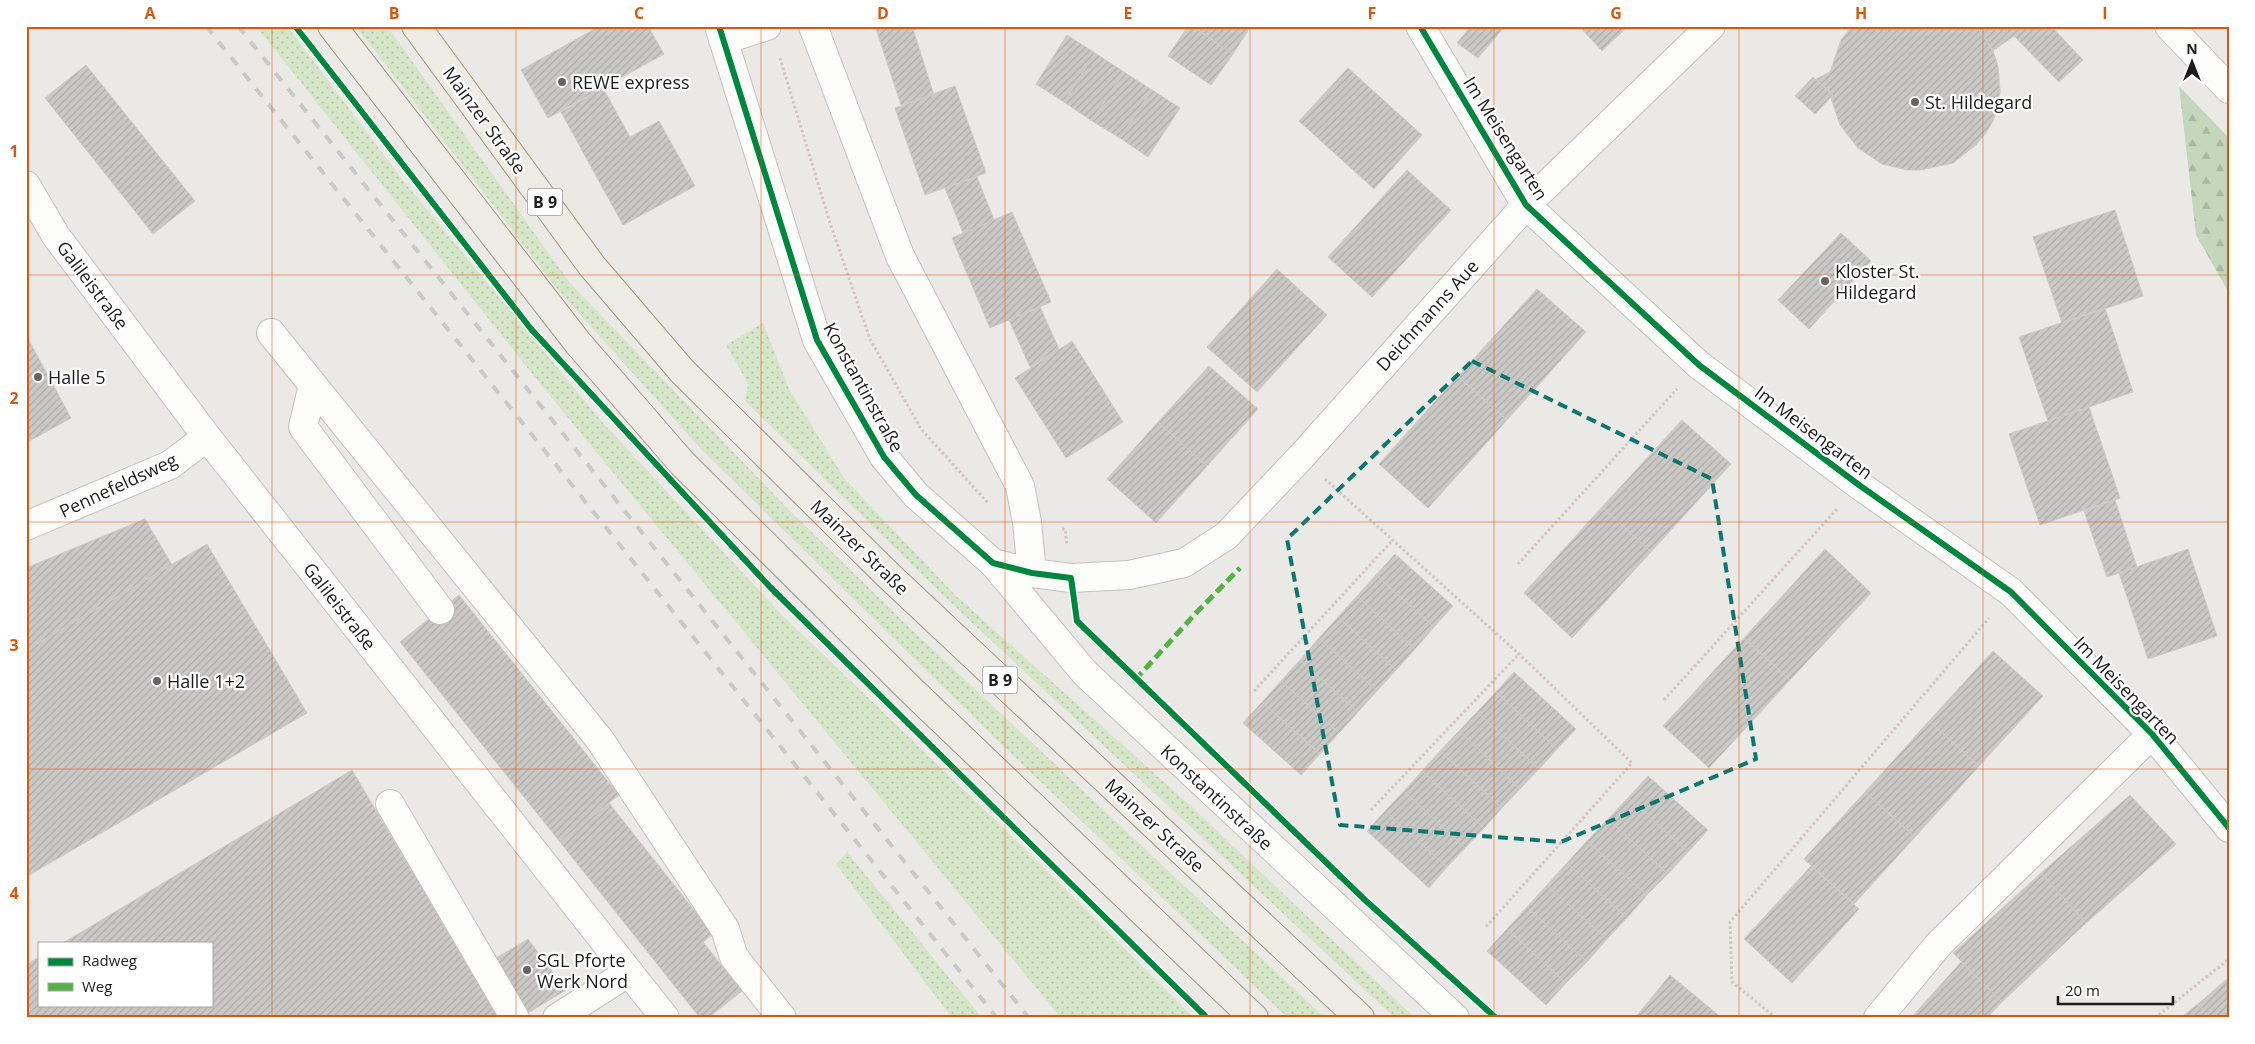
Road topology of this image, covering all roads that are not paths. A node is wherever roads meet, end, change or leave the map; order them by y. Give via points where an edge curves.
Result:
1 (332, 26) edge
2 (416, 26) edge
3 (767, 26) edge
4 (813, 26) edge
5 (1420, 26) edge
6 (1711, 26) edge
7 (2169, 26) edge
8 (721, 33) edge
9 (2229, 89) edge
10 (26, 185) edge
11 (1526, 205) junction
12 (271, 333) dead end
13 (313, 385) junction
14 (207, 437) junction
15 (26, 526) edge
16 (993, 563) junction
17 (1032, 573) junction
18 (1129, 576) joint
19 (440, 610) dead end
20 (2152, 734) junction
21 (390, 804) dead end
22 (2229, 828) edge
23 (628, 972) junction
24 (515, 1018) edge
25 (557, 1018) edge
26 (665, 1018) edge
27 (782, 1018) edge
28 (1254, 1018) edge
29 (1360, 1018) edge
30 (1455, 1018) edge
31 (1878, 1018) edge

1 - 28 main road via 578,343 682,463 912,691
2 - 29 main road, Mainzer Straße / B 9 via 592,266 682,371 887,574
3 - 8 street, Konstantinstraße
4 - 17 street via 900,256 1020,486
5 - 11 street, Im Meisengarten
6 - 11 street, Deichmanns Aue
7 - 9 street
8 - 16 street, Konstantinstraße via 817,340 884,457 916,495
10 - 14 street, Galileistraße via 56,236
11 - 18 street, Deichmanns Aue via 1226,536 1184,563
11 - 20 street, Im Meisengarten via 1699,365 2011,592
12 - 13 street
13 - 19 street via 303,427
13 - 27 street via 600,740 725,928 734,956
14 - 15 street, Pennefeldsweg via 170,465
14 - 23 street, Galileistraße
16 - 17 street, Konstantinstraße
16 - 30 street, Konstantinstraße via 1085,674
17 - 18 street, Konstantinstraße via 1071,578
20 - 22 street, Im Meisengarten
20 - 31 street, Im Meisengarten via 1938,945
21 - 24 street
23 - 25 street
23 - 26 street, Galileistraße

